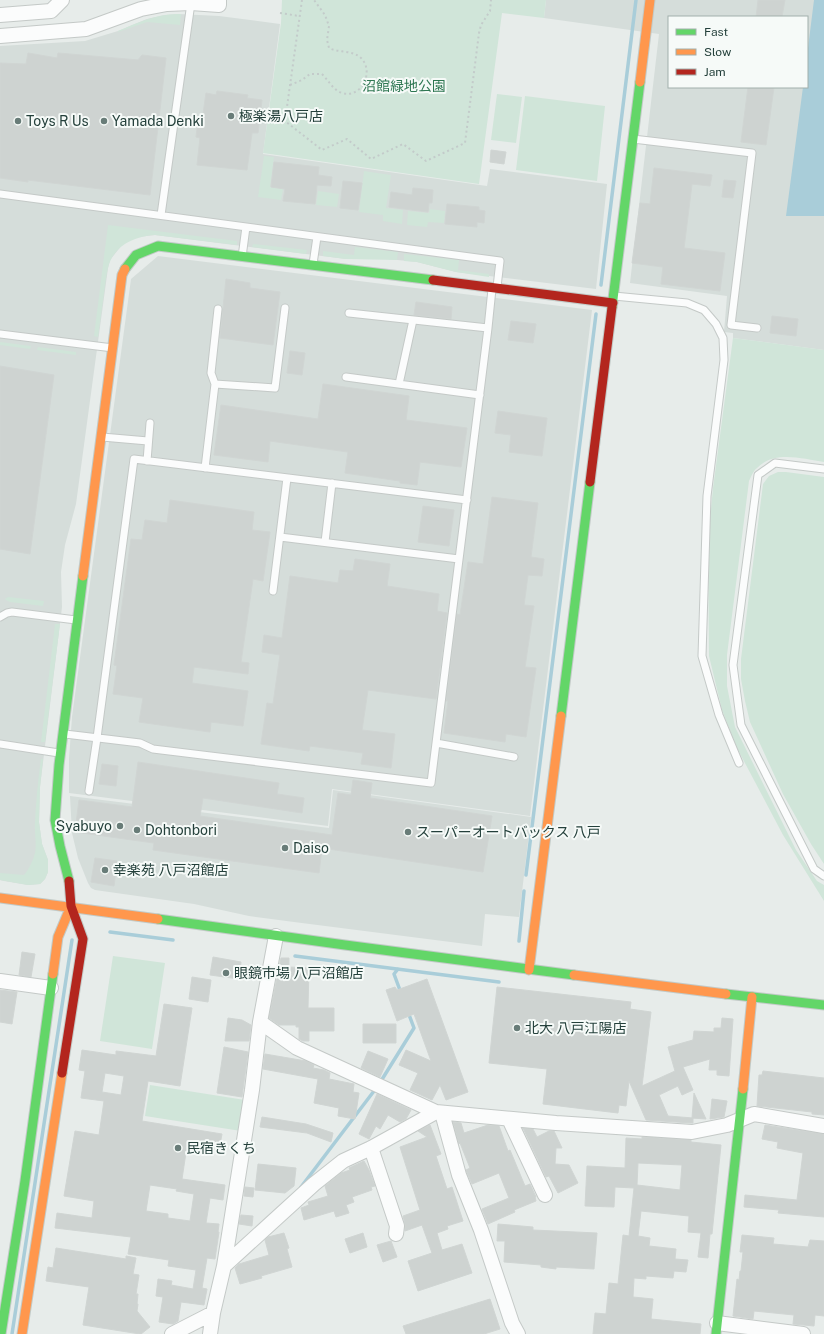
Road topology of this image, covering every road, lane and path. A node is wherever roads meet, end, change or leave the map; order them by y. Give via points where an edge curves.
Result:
1 (62, 0) edge
2 (219, 0) edge
3 (302, 0) edge
4 (314, 0) edge
5 (491, 0) edge
6 (650, 0) edge
7 (191, 3) junction
8 (280, 13) dead end
9 (0, 15) edge
10 (300, 16) junction
11 (0, 36) edge
12 (290, 85) junction
13 (632, 139) junction
14 (0, 194) edge
15 (161, 215) junction
16 (246, 227) junction
17 (317, 237) junction
18 (242, 257) junction
19 (313, 266) junction
20 (494, 289) junction
21 (614, 299) junction
22 (218, 308) dead end
23 (285, 308) dead end
24 (349, 313) dead end
25 (413, 320) junction
26 (488, 328) junction
27 (757, 328) dead end
28 (0, 334) edge
29 (113, 348) junction
30 (346, 377) dead end
31 (215, 384) junction
32 (399, 384) junction
33 (480, 395) junction
34 (150, 423) dead end
35 (101, 437) junction
36 (148, 441) junction
37 (147, 461) junction
38 (206, 468) junction
39 (824, 469) edge
40 (287, 478) junction
41 (332, 483) junction
42 (467, 500) junction
43 (280, 537) junction
44 (325, 542) junction
45 (459, 559) junction
46 (273, 591) dead end
47 (0, 617) edge
48 (77, 620) junction
49 (62, 733) junction
50 (98, 738) junction
51 (436, 743) junction
52 (0, 744) edge
53 (60, 753) junction
54 (514, 757) dead end
55 (740, 763) dead end
56 (89, 791) dead end
57 (824, 876) edge
58 (0, 898) edge
59 (71, 906) junction
60 (276, 936) junction
61 (529, 970) junction
62 (0, 981) edge
63 (51, 988) junction
64 (752, 997) junction
65 (824, 1005) edge
66 (260, 1022) junction
67 (439, 1112) junction
68 (509, 1119) junction
69 (740, 1120) junction
70 (824, 1126) edge
71 (370, 1148) junction
72 (545, 1195) dead end
73 (396, 1234) dead end
74 (224, 1266) junction
75 (212, 1313) junction
76 (716, 1329) edge
77 (768, 1332) edge
78 (1, 1334) edge
79 (22, 1334) edge
80 (172, 1334) edge
81 (210, 1334) edge
82 (518, 1334) edge
83 (803, 1334) edge

1 - 9 street via 51,11
2 - 7 street via 219,5
3 - 10 path
4 - 12 path via 325,15 329,26 327,40 330,48 336,52 349,52 360,57 366,64 367,76 362,87 353,92 344,93 334,88 322,74 310,74
5 - 12 path via 490,11 479,33 465,142 426,161 403,144 371,158 347,139 322,150 285,121
6 - 13 street
7 - 11 street via 141,9 86,29
7 - 15 lane
8 - 10 path
10 - 12 path
13 - 21 street
13 - 27 lane via 752,153 731,324
14 - 15 lane
15 - 16 lane
16 - 17 lane
16 - 18 lane
17 - 19 lane
17 - 20 lane via 500,261
18 - 19 street
18 - 29 street via 158,246 140,252 129,261 122,275
19 - 20 street
20 - 21 street
20 - 26 lane
21 - 55 lane via 687,303 704,310 716,324 723,338 724,360 707,496 702,656 719,714
21 - 61 street
22 - 31 lane via 211,373
23 - 31 lane via 275,388
24 - 25 lane
25 - 26 lane
25 - 32 lane
26 - 33 lane
28 - 29 lane
29 - 35 street
30 - 32 lane
31 - 38 lane
32 - 33 lane
33 - 42 lane
34 - 36 lane
35 - 36 lane
35 - 48 street
36 - 37 lane
37 - 38 lane
37 - 50 lane via 134,459
38 - 40 lane
39 - 57 lane via 775,462 758,475 733,665 741,725 814,869
40 - 41 lane
40 - 43 lane
41 - 42 lane
41 - 44 lane
42 - 45 lane
43 - 44 lane
43 - 46 lane
44 - 45 lane
45 - 51 lane
47 - 48 lane via 12,612
48 - 49 street
49 - 50 lane
49 - 53 street
50 - 51 lane via 140,743 153,749 430,783
50 - 56 lane
51 - 54 lane
52 - 53 lane
53 - 59 street via 55,820 69,877
58 - 59 street
59 - 60 street
59 - 63 street via 58,937
59 - 79 street via 83,938
60 - 61 street
60 - 66 street
61 - 64 street
62 - 63 street
63 - 78 street
64 - 65 street
64 - 69 street
66 - 67 street via 297,1048
66 - 74 street via 252,1090
67 - 68 street
67 - 71 street
67 - 82 street via 459,1175
68 - 69 street via 692,1132
68 - 72 street
69 - 70 street via 754,1114
69 - 76 street
71 - 73 street via 397,1226
71 - 74 street via 344,1161 314,1184
74 - 75 street
75 - 80 street
75 - 81 street
76 - 77 street
77 - 83 street

